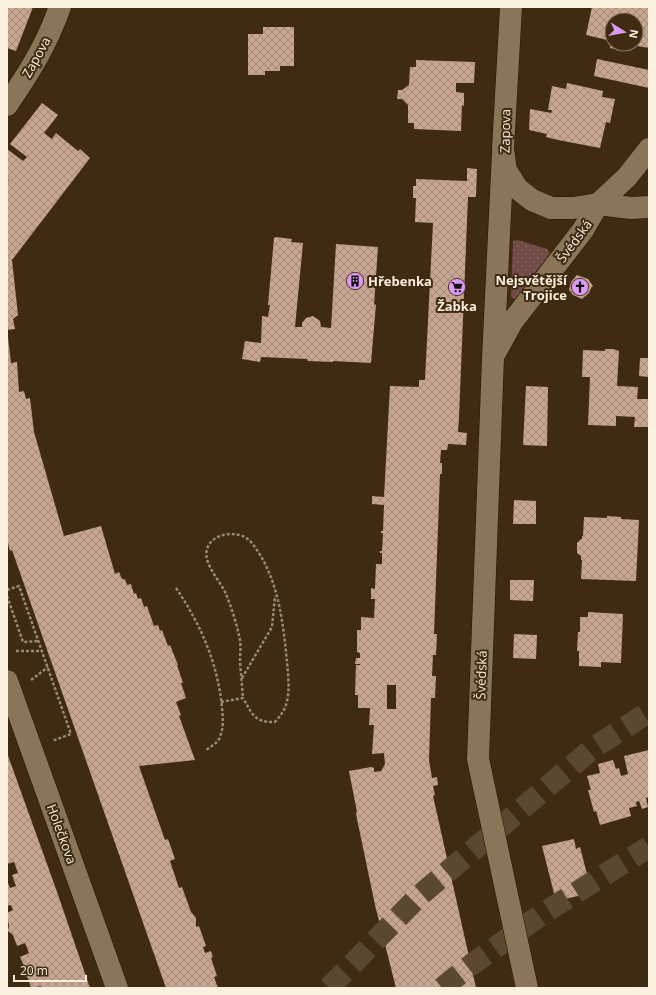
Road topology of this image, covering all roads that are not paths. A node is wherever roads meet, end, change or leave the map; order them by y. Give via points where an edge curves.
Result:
1 (60, 7) edge
2 (511, 7) edge
3 (7, 105) edge
4 (503, 149) junction
5 (649, 149) edge
6 (598, 204) junction
7 (649, 207) edge
8 (493, 358) junction
9 (17, 682) edge
10 (117, 988) edge
11 (527, 988) edge

1 - 3 street, Zapova via 41,52
2 - 4 street, Zapova
4 - 6 street, Zapova via 506,170 518,189 532,200 551,208
4 - 8 street, Švédská
5 - 6 street, Švédská via 627,177
6 - 7 street, Zapova via 631,208
6 - 8 street, Švédská via 583,230 512,322
8 - 11 street, Švédská via 478,759
9 - 10 street, Holečkova

